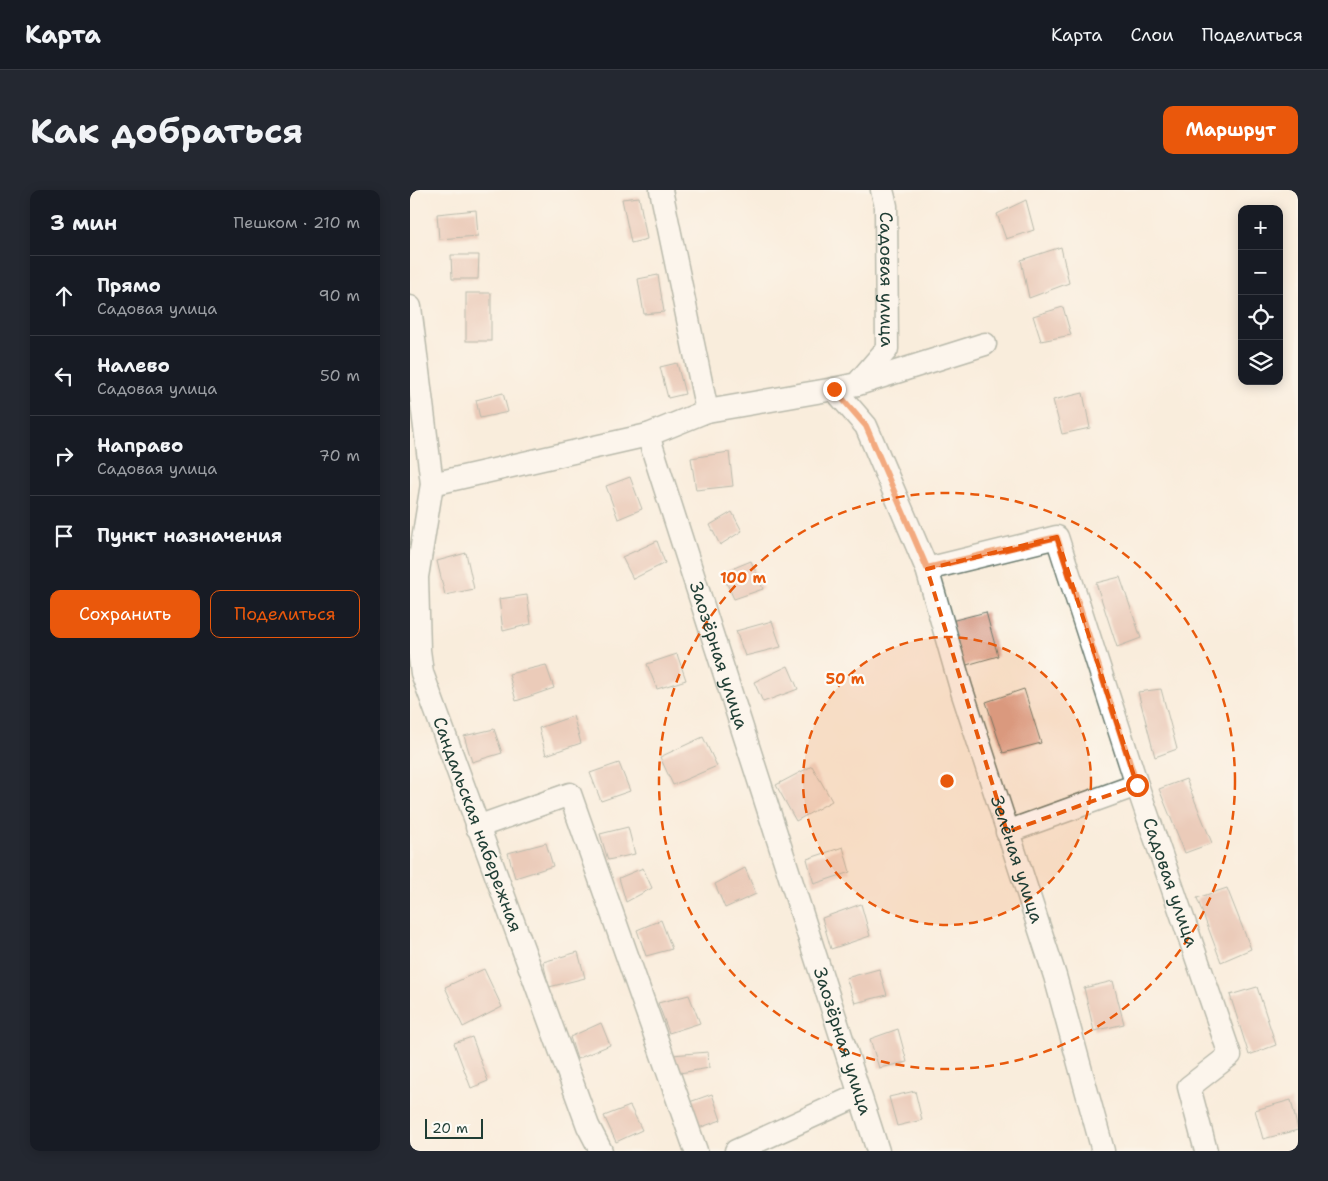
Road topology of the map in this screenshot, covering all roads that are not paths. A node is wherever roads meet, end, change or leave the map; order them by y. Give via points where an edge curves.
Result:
1 (662, 190) edge
2 (882, 190) edge
3 (410, 307) edge
4 (985, 344) dead end
5 (857, 384) junction
6 (834, 389) junction
7 (707, 411) junction
8 (648, 436) junction
9 (432, 484) junction
10 (927, 568) junction
11 (1137, 785) junction
12 (477, 827) junction
13 (1007, 832) junction
14 (859, 1095) junction
15 (601, 1151) edge
16 (696, 1151) edge
17 (736, 1151) edge
18 (878, 1151) edge
19 (1103, 1151) edge
20 (1206, 1151) edge

1 - 7 street
2 - 5 street, Садовая улица via 886,206 887,349
3 - 9 street, Сандальская набережная
4 - 5 street
5 - 6 street
6 - 7 street
6 - 10 street via 866,426
7 - 8 street
8 - 9 street
8 - 14 street, Заозёрная улица
9 - 12 street, Сандальская набережная via 417,577 421,666
10 - 11 street, Садовая улица via 1057,537
10 - 13 street, Зелёная улица
11 - 13 street
11 - 20 street, Садовая улица via 1230,1055 1189,1087
12 - 15 street, Сандальская набережная via 588,1126
12 - 16 street via 570,794
13 - 19 street, Зелёная улица via 1055,976
14 - 17 street
14 - 18 street, Заозёрная улица

